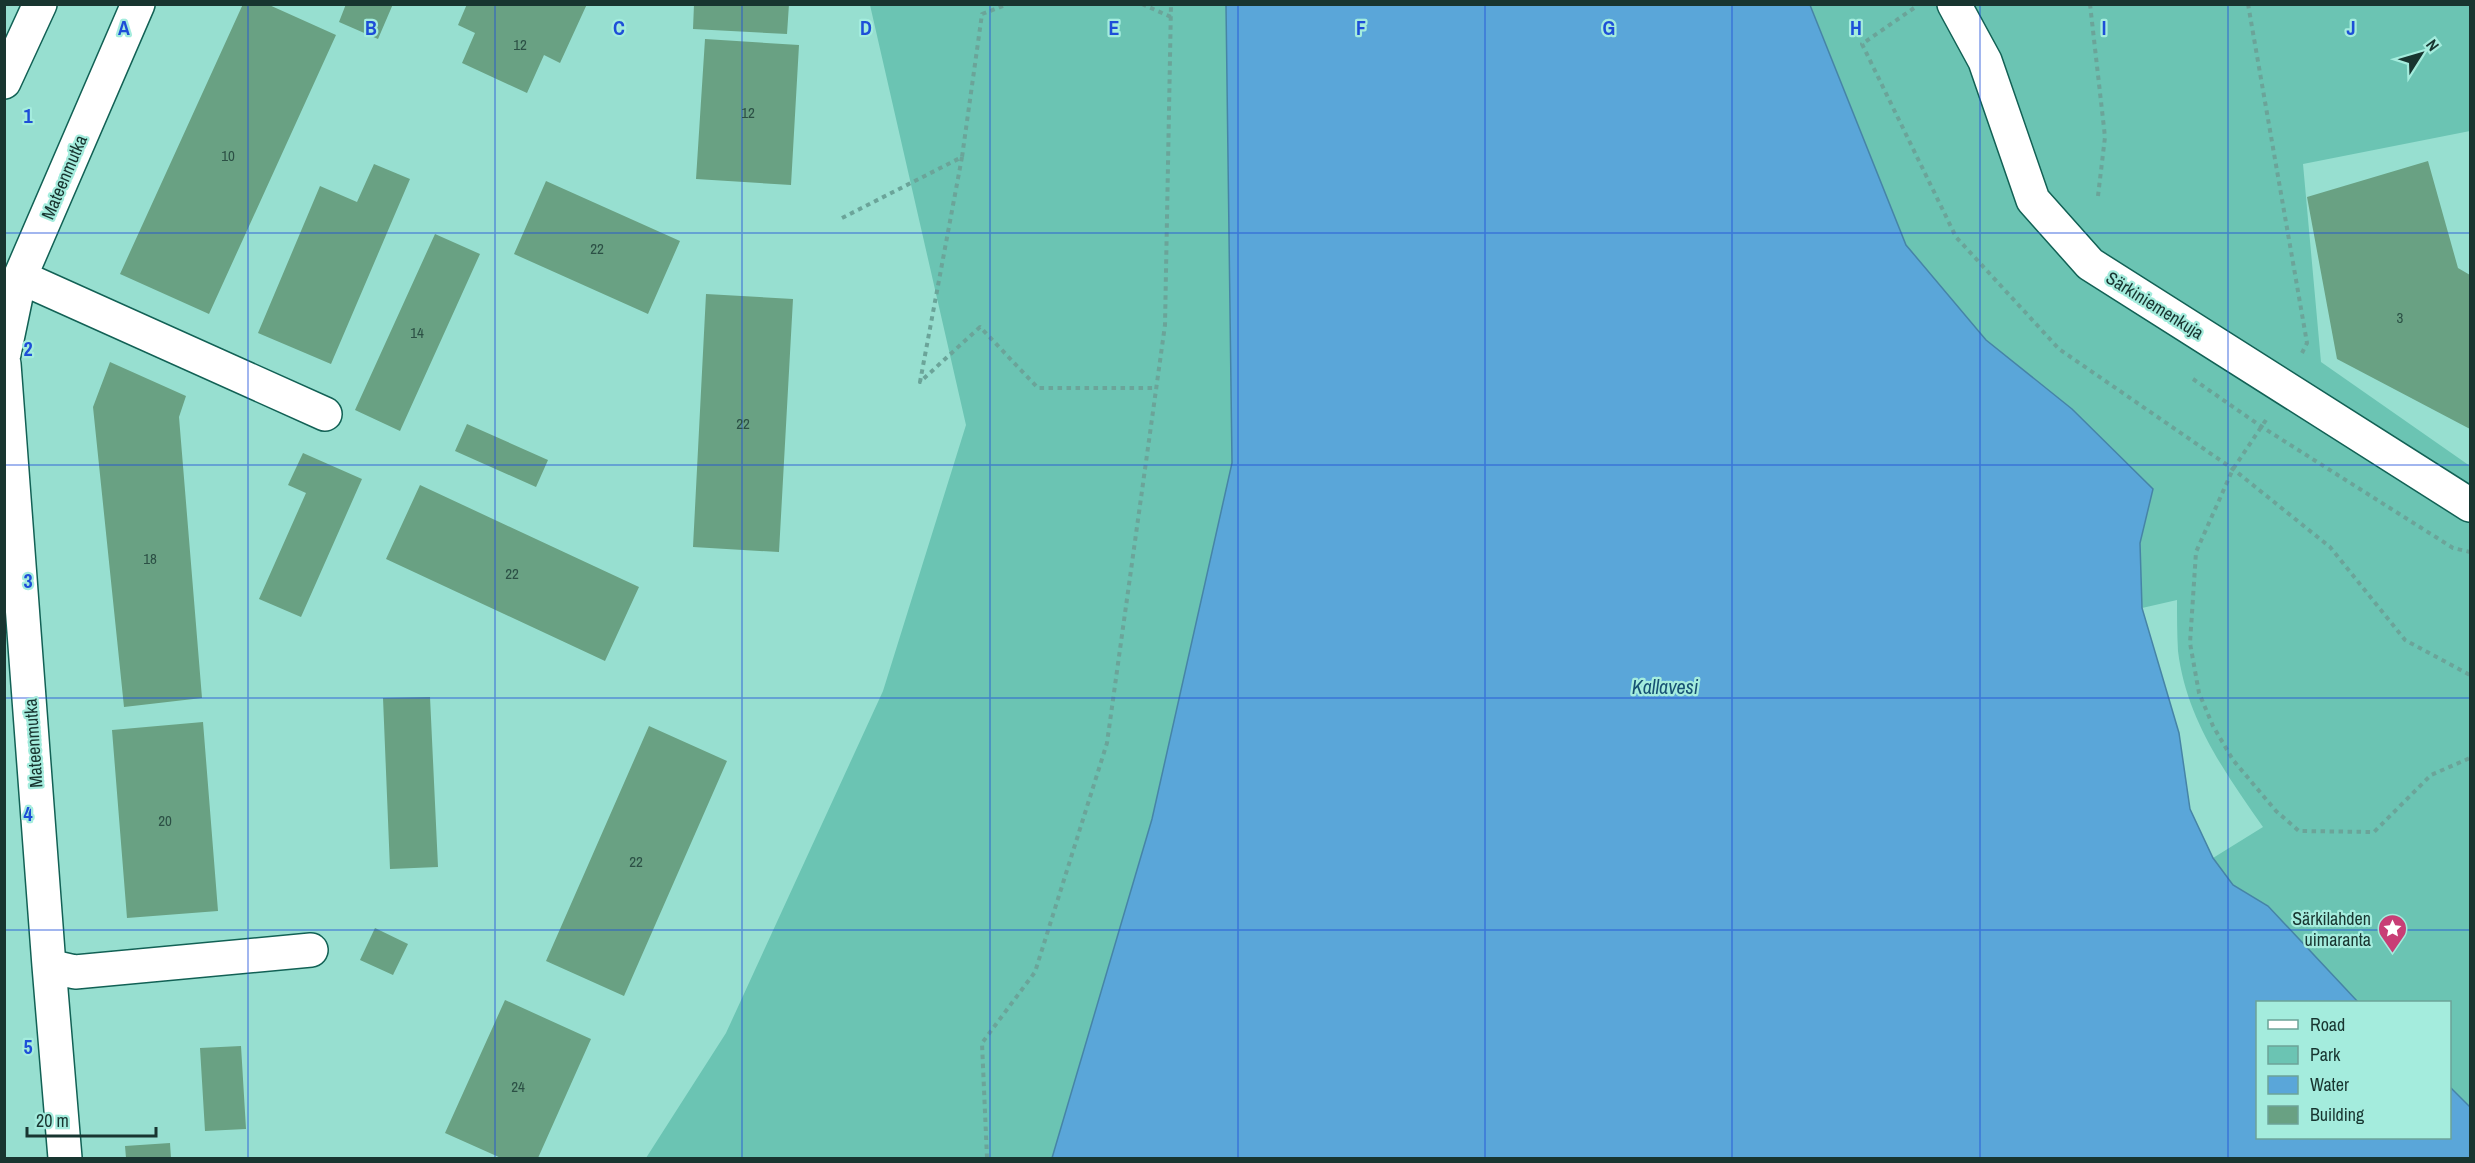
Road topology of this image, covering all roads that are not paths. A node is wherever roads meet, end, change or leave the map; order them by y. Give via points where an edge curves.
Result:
1 (40, 4) edge
2 (138, 4) edge
3 (1954, 4) edge
4 (4, 82) edge
5 (20, 277) junction
6 (4, 354) edge
7 (4, 364) edge
8 (325, 414) dead end
9 (2470, 505) edge
10 (311, 950) dead end
11 (49, 966) junction
12 (65, 1158) edge

1 - 4 street
2 - 5 street, Mateenmutka
3 - 9 street, Särkiniemenkuja via 1985,61 2033,200 2090,264
5 - 6 street, Mateenmutka
5 - 8 street
7 - 11 street, Mateenmutka
10 - 11 street via 75,972
11 - 12 street, Mateenmutka

